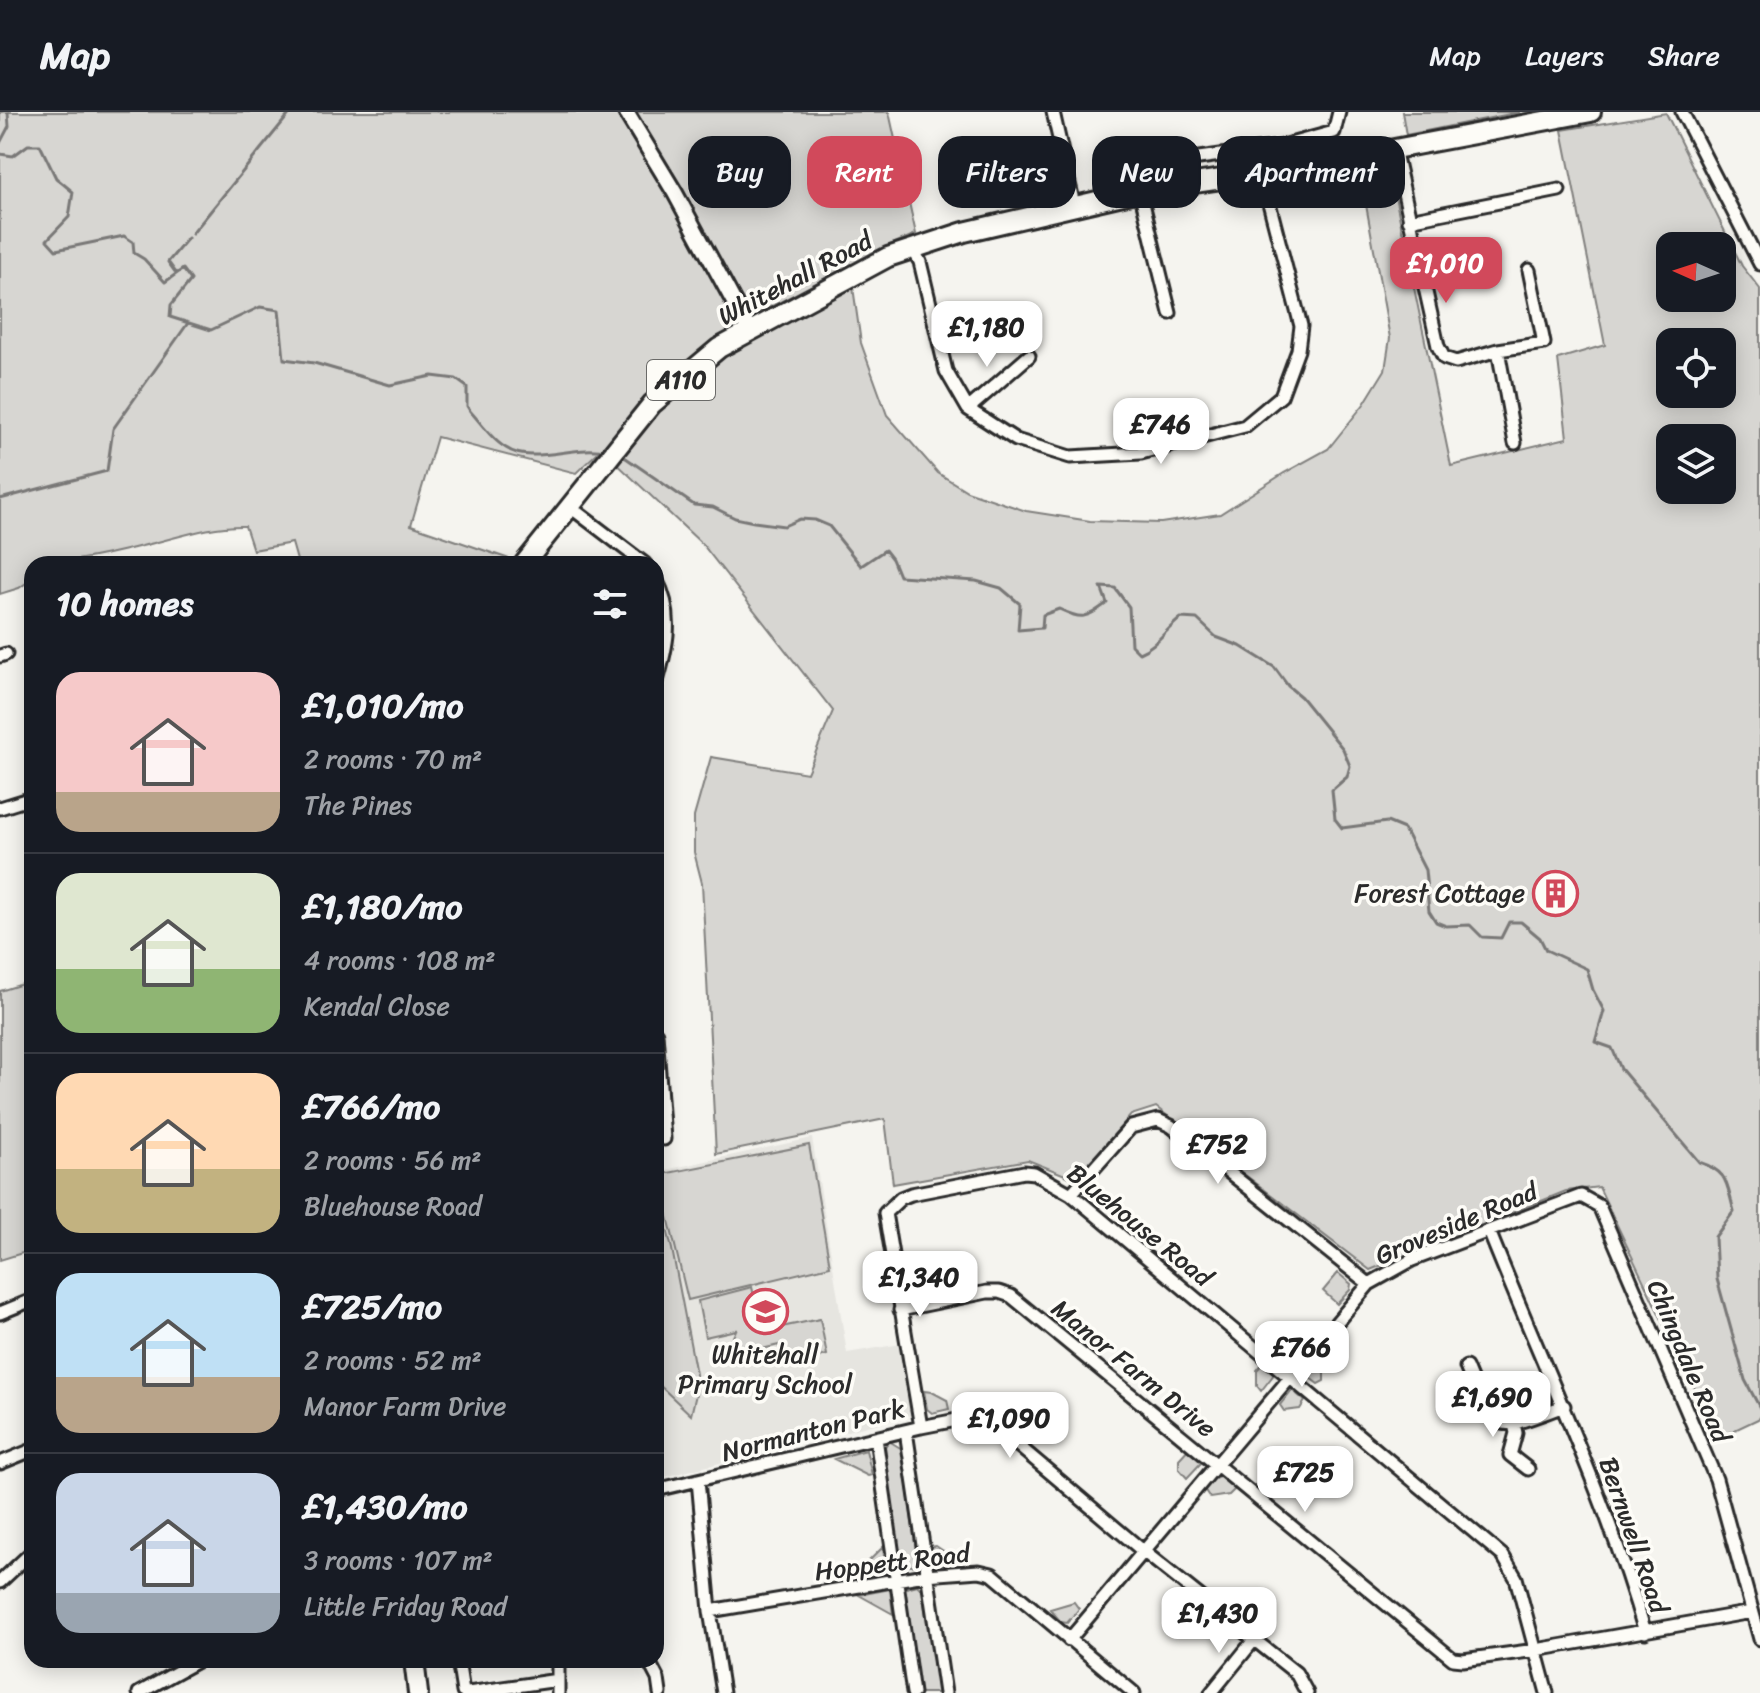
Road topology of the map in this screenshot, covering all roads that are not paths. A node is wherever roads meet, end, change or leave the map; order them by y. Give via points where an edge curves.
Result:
1 (626, 112) edge
2 (1053, 112) edge
3 (1339, 112) edge
4 (1591, 112) edge
5 (1682, 112) edge
6 (1058, 136) edge
7 (1326, 136) edge
8 (1405, 146) edge
9 (1559, 190) dead end
10 (1405, 201) edge
11 (1062, 208) edge
12 (1144, 208) edge
13 (1270, 208) edge
14 (1409, 220) junction
15 (912, 247) junction
16 (1760, 264) edge
17 (1529, 270) dead end
18 (1170, 313) dead end
19 (749, 330) junction
20 (1498, 350) junction
21 (1029, 356) dead end
22 (968, 409) junction
23 (1515, 443) dead end
24 (569, 506) junction
25 (530, 556) edge
26 (635, 556) edge
27 (664, 597) edge
28 (664, 657) edge
29 (24, 800) edge
30 (0, 807) edge
31 (1071, 1194) junction
32 (1591, 1200) joint
33 (1489, 1231) junction
34 (1369, 1284) junction
35 (24, 1303) edge
36 (900, 1310) junction
37 (0, 1313) edge
38 (1466, 1367) dead end
39 (1290, 1376) junction
40 (1564, 1406) junction
41 (1514, 1424) junction
42 (921, 1427) junction
43 (906, 1431) junction
44 (876, 1438) junction
45 (24, 1453) edge
46 (0, 1463) edge
47 (1217, 1463) junction
48 (1528, 1469) dead end
49 (698, 1480) junction
50 (664, 1488) edge
51 (1143, 1551) junction
52 (24, 1560) edge
53 (925, 1575) junction
54 (896, 1581) junction
55 (0, 1582) edge
56 (710, 1611) junction
57 (1752, 1612) junction
58 (1645, 1632) junction
59 (1760, 1639) edge
60 (1069, 1640) junction
61 (1254, 1640) junction
62 (1536, 1650) junction
63 (184, 1668) edge
64 (415, 1668) edge
65 (459, 1668) edge
66 (558, 1668) edge
67 (652, 1668) edge
68 (558, 1680) junction
69 (139, 1693) edge
70 (418, 1693) edge
71 (467, 1693) edge
72 (558, 1693) edge
73 (660, 1693) edge
74 (723, 1693) edge
75 (913, 1693) edge
76 (945, 1693) edge
77 (1134, 1693) edge
78 (1211, 1693) edge
79 (1307, 1693) edge
80 (1547, 1693) edge

1 - 19 street
2 - 6 street
3 - 7 street via 1334,132
4 - 8 main road, Whitehall Road / A110
5 - 16 street
9 - 14 street
10 - 14 street
11 - 15 main road, Whitehall Road / A110
12 - 18 street
13 - 22 street via 1301,326 1281,396 1245,426 1141,453 1070,457 1016,440
14 - 20 street via 1444,358 1456,362
15 - 19 main road, Whitehall Road / A110
15 - 22 street via 946,371
17 - 20 street via 1544,343
19 - 24 main road, Whitehall Road / A110 via 652,404
20 - 23 street
21 - 22 street
24 - 25 main road, Whitehall Road / A110
24 - 26 street
27 - 28 street via 669,616
29 - 30 street
31 - 34 street via 1131,1127 1158,1120
31 - 36 street, Bluehouse Road via 1024,1172 901,1198 884,1220
31 - 39 street, Bluehouse Road
32 - 33 street, Groveside Road via 1571,1199
32 - 57 street, Chingdale Road via 1599,1206 1716,1479
33 - 34 street, Groveside Road via 1412,1260
33 - 40 street, Bernwell Road
34 - 39 street, Groveside Road
35 - 37 street
36 - 42 street, Bluehouse Road
36 - 47 street, Manor Farm Drive via 987,1292 1011,1296
38 - 41 street via 1492,1419
39 - 47 street, Groveside Road
39 - 62 street, Bluehouse Road via 1503,1556 1516,1578
40 - 41 street
40 - 58 street, Bernwell Road via 1620,1548
41 - 48 street via 1510,1455
42 - 43 street, Normanton Park
42 - 51 street, Normanton Park via 982,1415
43 - 44 street, Normanton Park
43 - 53 street
44 - 49 street, Normanton Park
44 - 54 street
45 - 46 street
47 - 51 street, Groveside Road
47 - 62 street, Manor Farm Drive via 1453,1659
49 - 50 street, Normanton Park
49 - 56 street
51 - 60 street, Groveside Road
51 - 61 street, Normanton Park
52 - 55 street
53 - 54 street, Hoppett Road
53 - 60 street, Hoppett Road via 992,1574
53 - 76 street
54 - 56 street, Hoppett Road
54 - 75 street
56 - 74 street
57 - 58 street, Manor Farm Drive
57 - 59 street, Chingdale Road
58 - 62 street, Manor Farm Drive
60 - 77 street, Hoppett Road
61 - 78 street
61 - 79 street, Normanton Park via 1296,1673
62 - 80 street, Bluehouse Road
63 - 69 street
64 - 70 main road
65 - 71 street
66 - 68 street
67 - 73 street
68 - 71 street
68 - 72 street

